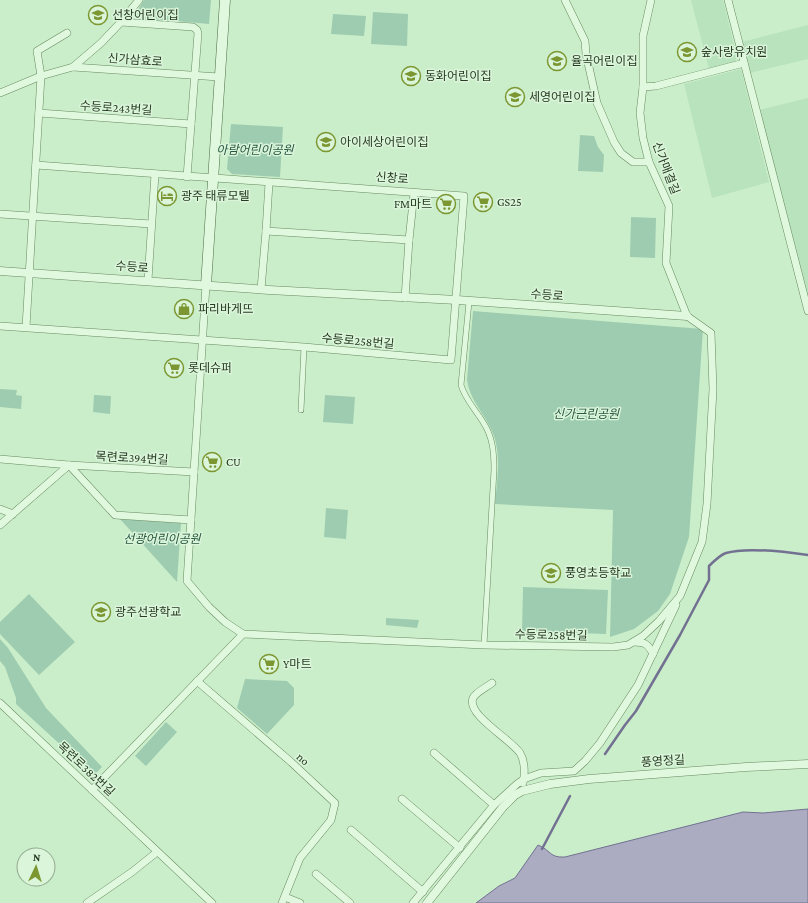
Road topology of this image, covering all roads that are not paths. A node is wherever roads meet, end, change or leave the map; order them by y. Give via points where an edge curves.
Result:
1 (139, 0) edge
2 (225, 0) edge
3 (565, 0) edge
4 (651, 0) edge
5 (728, 0) edge
6 (121, 22) junction
7 (67, 33) dead end
8 (744, 63) junction
9 (73, 67) junction
10 (42, 76) junction
11 (194, 76) junction
12 (219, 77) junction
13 (643, 87) junction
14 (0, 93) edge
15 (39, 113) junction
16 (190, 124) junction
17 (649, 162) junction
18 (36, 165) junction
19 (155, 174) junction
20 (187, 176) junction
21 (213, 178) junction
22 (269, 182) junction
23 (414, 193) junction
24 (0, 214) edge
25 (33, 216) junction
26 (151, 224) junction
27 (266, 231) junction
28 (409, 240) junction
29 (0, 271) edge
30 (29, 272) junction
31 (148, 280) junction
32 (206, 285) junction
33 (261, 289) junction
34 (405, 298) junction
35 (456, 300) junction
36 (469, 302) junction
37 (808, 311) edge
38 (687, 316) junction
39 (0, 326) edge
40 (26, 327) junction
41 (202, 340) junction
42 (304, 347) junction
43 (301, 410) dead end
44 (0, 459) edge
45 (69, 465) junction
46 (194, 472) junction
47 (0, 509) edge
48 (13, 514) junction
49 (191, 520) junction
50 (0, 526) edge
51 (680, 596) junction
52 (243, 634) junction
53 (632, 642) junction
54 (484, 645) junction
55 (652, 654) junction
56 (197, 681) junction
57 (492, 683) dead end
58 (0, 703) edge
59 (434, 753) dead end
60 (808, 764) edge
61 (524, 779) junction
62 (92, 790) junction
63 (522, 791) junction
64 (402, 799) dead end
65 (494, 805) junction
66 (351, 830) dead end
67 (460, 848) junction
68 (157, 852) junction
69 (316, 874) dead end
70 (423, 892) junction
71 (283, 900) edge
72 (86, 903) edge
73 (212, 903) edge
74 (300, 903) edge
75 (350, 903) edge
76 (413, 903) edge
77 (427, 903) edge

1 - 6 street, 신가삼효로
2 - 12 main road
3 - 17 street via 585,41 597,103 614,142 622,154 633,162
4 - 13 street, 신가매결길 via 643,36
5 - 8 street
6 - 9 street, 신가삼효로
6 - 11 street via 194,27 198,33
7 - 10 street via 37,51
8 - 13 street via 656,86
8 - 37 street
9 - 10 street, 신가삼효로
9 - 11 street, 신가삼효로
10 - 14 street, 신가삼효로
10 - 15 street
11 - 12 street, 신가삼효로
11 - 16 street
12 - 21 main road
13 - 17 street, 신가매결길 via 640,113
15 - 16 street, 수등로243번길
15 - 18 street
16 - 20 street
17 - 38 street, 신가매결길 via 669,206 666,263
18 - 19 street
18 - 25 street
19 - 20 street
19 - 26 street
20 - 21 street, 신창로
21 - 22 street, 신창로
21 - 32 main road
22 - 23 street, 신창로
22 - 27 street
23 - 28 street
23 - 35 street, 신창로 via 464,196
24 - 25 street
25 - 26 street
25 - 30 street
26 - 31 street
27 - 28 street
27 - 33 street
28 - 34 street
29 - 30 street, 수등로
30 - 31 street, 수등로
30 - 40 street
31 - 32 street, 수등로
32 - 33 street, 수등로
32 - 41 street
33 - 34 street, 수등로
34 - 35 street, 수등로
35 - 36 street, 수등로
35 - 42 street, 수등로258번길 via 451,360
36 - 38 street, 수등로
36 - 54 street via 461,384 463,394 484,423 494,451
38 - 51 street, 수등로258번길 via 711,333 712,390 707,504 702,542
39 - 40 street, 수등로258번길
40 - 41 street, 수등로258번길
41 - 42 street, 수등로258번길
41 - 46 street
42 - 43 street
44 - 45 street, 목련로394번길
45 - 46 street, 목련로394번길
45 - 48 street
45 - 49 street via 115,515
46 - 49 street
47 - 48 street
48 - 50 street
49 - 52 street via 187,581 209,607
51 - 53 street, 수등로258번길 via 654,626
51 - 55 street
52 - 54 street, 수등로258번길
52 - 56 street
53 - 54 street, 수등로258번길 via 613,647
53 - 55 street via 649,645
55 - 61 street via 638,685 600,743 585,761 574,771 541,773
56 - 62 street
56 - 71 street, no via 335,803 331,820 300,858
57 - 61 street via 474,697 472,703 484,720 520,753
58 - 62 street, 목련로382번길
59 - 65 street
60 - 63 street, 풍영정길 via 589,778
61 - 63 street
61 - 65 street
62 - 68 street, 목련로382번길
63 - 77 street, 풍영정길 via 503,808
64 - 67 street
65 - 67 street
66 - 70 street
67 - 70 street
68 - 72 street
68 - 73 street, 목련로382번길
69 - 75 street
70 - 76 street
71 - 74 street

